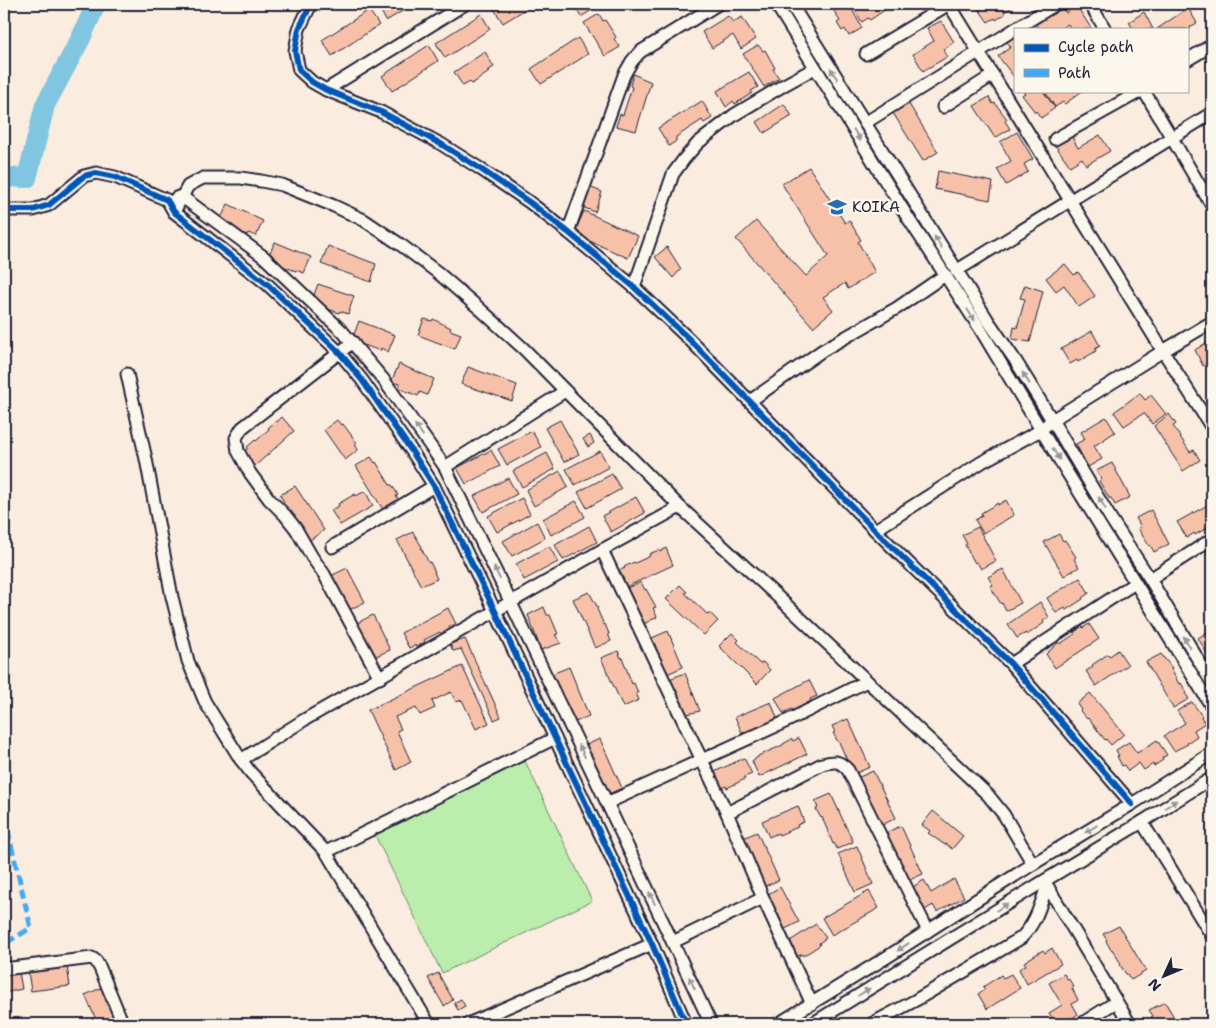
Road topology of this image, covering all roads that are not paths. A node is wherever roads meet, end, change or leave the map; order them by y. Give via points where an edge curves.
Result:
1 (311, 4) edge
2 (465, 4) edge
3 (718, 4) edge
4 (776, 4) edge
5 (791, 4) edge
6 (949, 4) edge
7 (1056, 4) edge
8 (1090, 4) edge
9 (1017, 28) edge
10 (1104, 28) edge
11 (1014, 30) edge
12 (1212, 45) edge
13 (979, 51) junction
14 (866, 54) dead end
15 (1188, 59) edge
16 (815, 68) junction
17 (993, 75) junction
18 (326, 90) junction
19 (846, 92) junction
20 (1141, 92) edge
21 (1144, 92) edge
22 (835, 99) junction
23 (943, 108) dead end
24 (1212, 113) edge
25 (865, 123) junction
26 (1172, 138) junction
27 (1055, 139) dead end
28 (181, 196) junction
29 (167, 200) junction
30 (1070, 201) junction
31 (1212, 206) edge
32 (4, 210) edge
33 (174, 212) junction
34 (568, 232) junction
35 (956, 271) junction
36 (945, 274) junction
37 (634, 287) junction
38 (1212, 322) edge
39 (353, 342) junction
40 (1163, 351) junction
41 (339, 352) junction
42 (127, 374) dead end
43 (565, 391) junction
44 (750, 401) junction
45 (1052, 420) junction
46 (1212, 428) edge
47 (1041, 430) junction
48 (444, 467) junction
49 (434, 486) junction
50 (680, 507) junction
51 (875, 530) junction
52 (1212, 539) edge
53 (332, 547) dead end
54 (602, 550) junction
55 (1150, 578) junction
56 (1135, 583) junction
57 (511, 602) junction
58 (495, 611) junction
59 (1011, 664) junction
60 (380, 678) junction
61 (867, 681) junction
62 (1212, 683) edge
63 (1212, 707) edge
64 (555, 738) junction
65 (1212, 753) edge
66 (241, 760) junction
67 (701, 760) junction
68 (1212, 778) edge
69 (608, 803) junction
70 (1132, 804) junction
71 (727, 813) junction
72 (1142, 822) junction
73 (326, 852) junction
74 (1033, 864) junction
75 (1046, 883) junction
76 (764, 898) junction
77 (928, 931) junction
78 (1212, 936) edge
79 (673, 942) junction
80 (652, 944) junction
81 (4, 969) edge
82 (1116, 1002) junction
83 (812, 1004) junction
84 (820, 1022) edge
85 (123, 1024) edge
86 (429, 1024) edge
87 (468, 1024) edge
88 (686, 1024) edge
89 (711, 1024) edge
90 (778, 1024) edge
91 (871, 1024) edge
92 (1081, 1024) edge
93 (1130, 1024) edge

1 - 18 street via 298,29 295,51 299,70
2 - 18 street
3 - 34 street via 640,52 632,61 624,75
4 - 16 street
19 -> 5 street
6 - 13 street
6 - 14 street
7 - 9 street
8 - 10 street
11 - 13 street
12 - 15 street
13 - 17 street
13 - 25 street
16 - 22 street
16 - 37 street via 734,116 698,142 673,174
17 - 23 street
17 - 30 street
18 - 34 street via 381,112 441,144
19 - 22 street
19 - 25 street
20 - 27 street
21 - 26 street
22 -> 36 street
24 - 26 street
35 -> 25 street
26 - 30 street
26 - 31 street
28 - 29 street
28 - 33 street
28 - 39 street via 264,257
28 - 43 street via 188,186 203,178 261,180 282,185 364,220 444,278 524,349
29 - 32 street via 96,172 84,176 49,205 34,210
29 - 33 street
30 - 35 street
30 - 40 street
33 - 41 street via 267,284
34 - 37 street
45 -> 35 street
36 - 44 street via 898,308 823,350
36 -> 47 street
37 - 44 street
38 - 40 street
39 - 41 street
48 -> 39 street
40 - 45 street
40 - 46 street
41 - 49 street via 412,450
41 - 60 street via 242,428 236,438 238,451 250,473 296,529
42 - 66 street via 172,598 188,661 205,702
43 - 48 street
43 - 50 street
44 - 51 street
45 - 47 street
55 -> 45 street
47 - 51 street via 982,462
47 -> 56 street
57 -> 48 street
49 - 53 street
49 - 58 street
50 - 54 street
50 - 61 street
51 - 59 street
52 - 55 street
54 - 57 street
54 - 67 street
62 -> 55 street
56 - 59 street
56 - 63 street
57 - 58 street
69 -> 57 street
58 - 60 street
58 - 64 street
59 - 70 street
60 - 66 street
61 - 67 street
61 - 74 street via 988,795
64 - 73 street
64 - 80 street
65 - 70 street
66 - 73 street
67 - 69 street
67 - 71 street
72 -> 68 street
79 -> 69 street
70 -> 74 street
71 - 76 street
71 - 77 street via 822,764 834,761 842,764 848,770
72 - 75 street
72 - 78 street
73 - 86 street
74 - 77 street
75 - 82 street
84 -> 75 street
75 - 91 street via 1035,919 1021,938
76 - 79 street
76 - 83 street
77 -> 83 street
89 -> 79 street
80 - 87 street
80 - 88 street
81 - 85 street via 92,958 100,968
82 - 92 street
82 - 93 street
83 - 90 street

